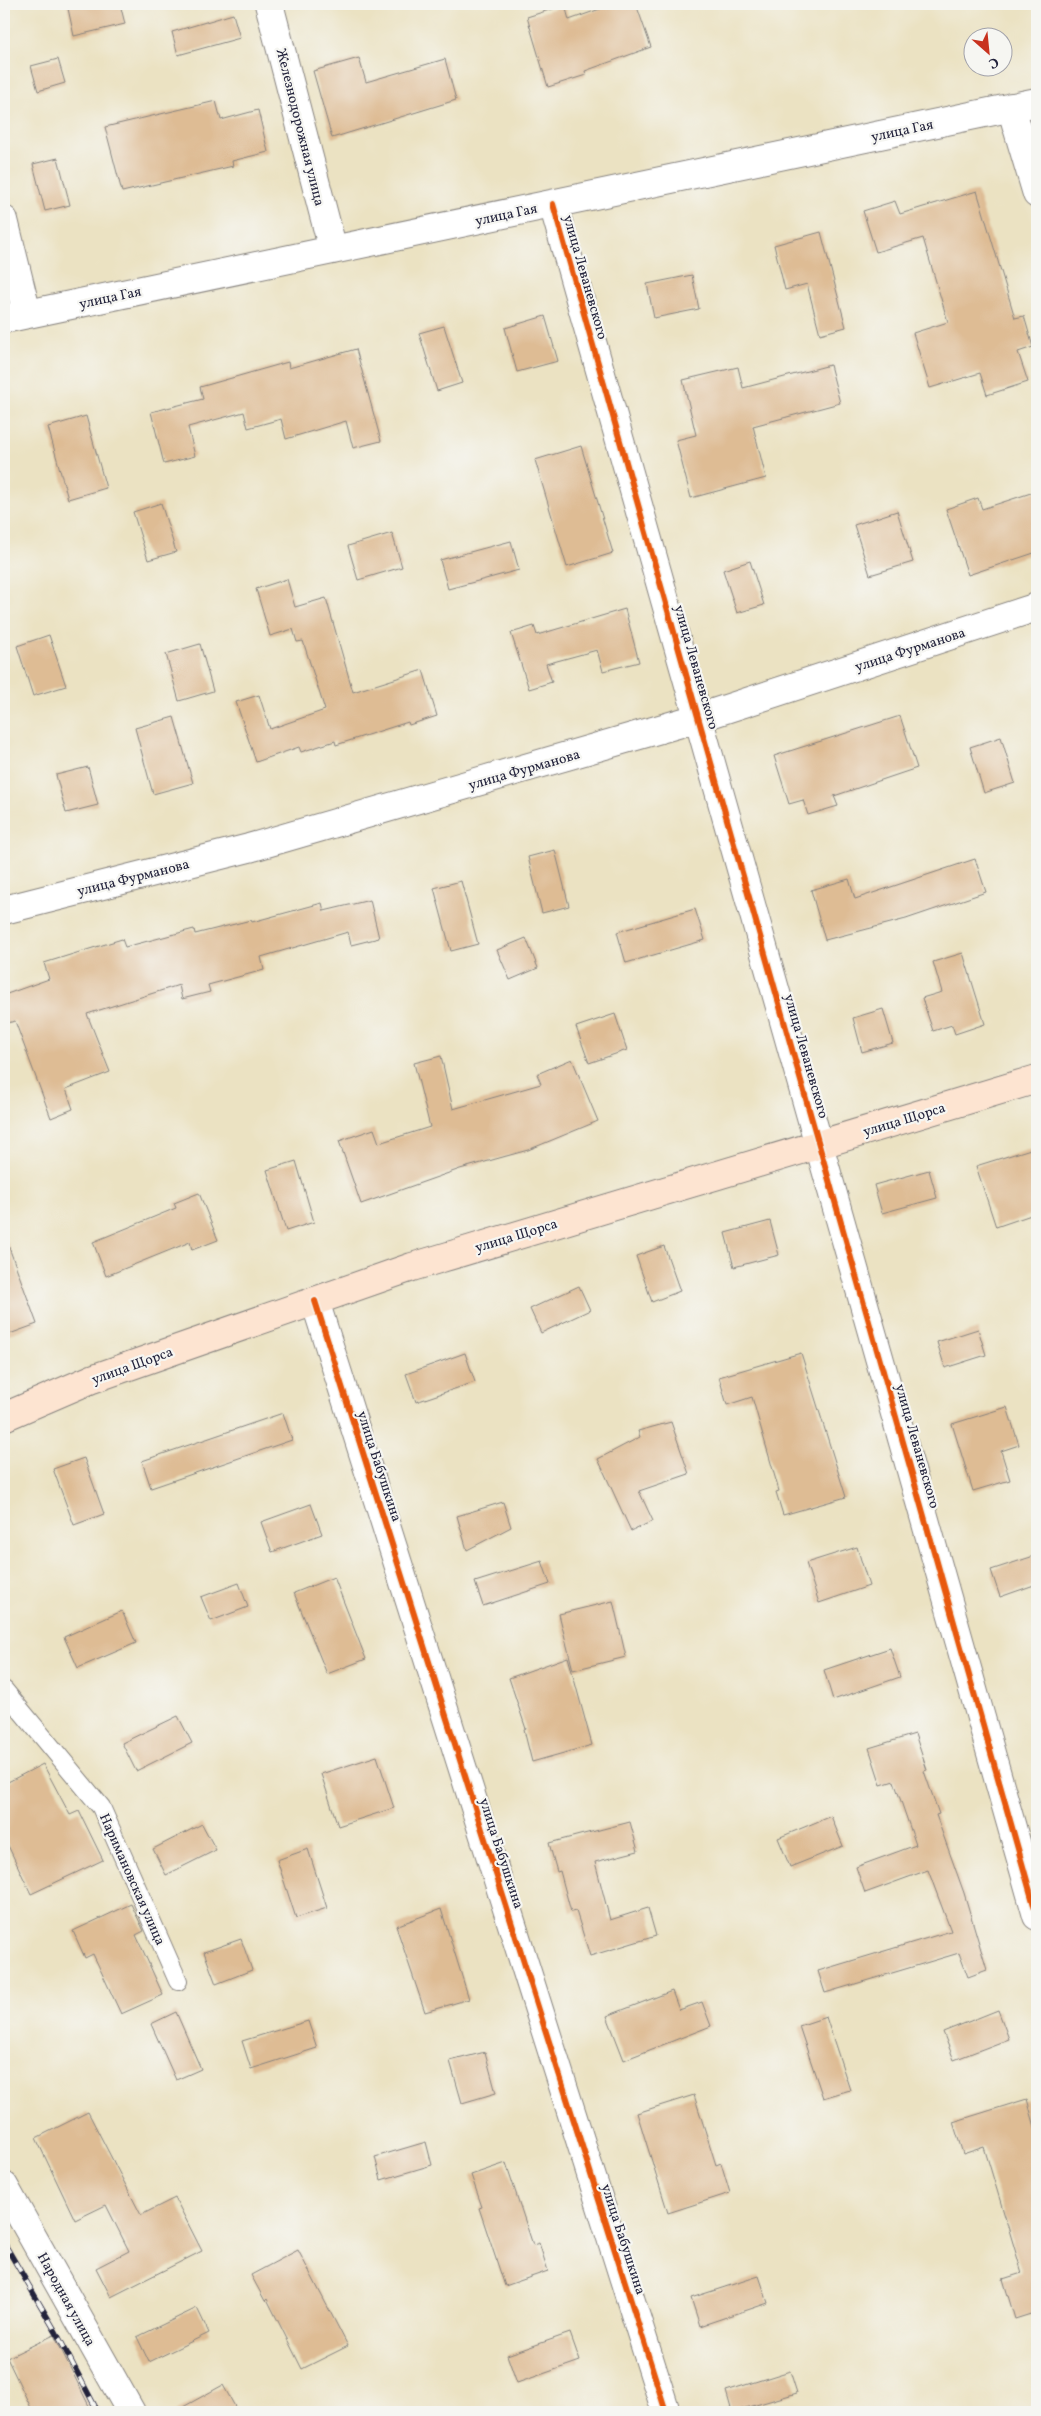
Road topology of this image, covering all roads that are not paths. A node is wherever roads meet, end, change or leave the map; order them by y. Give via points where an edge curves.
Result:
1 (269, 4) edge
2 (1037, 102) edge
3 (1011, 107) junction
4 (1037, 194) edge
5 (553, 204) junction
6 (4, 220) edge
7 (333, 250) junction
8 (15, 316) edge
9 (1037, 607) edge
10 (698, 718) junction
11 (4, 910) edge
12 (1037, 1079) edge
13 (820, 1145) junction
14 (314, 1301) junction
15 (4, 1417) edge
16 (4, 1690) edge
17 (1037, 1916) edge
18 (178, 1981) dead end
19 (4, 2186) edge
20 (131, 2412) edge
21 (666, 2412) edge

1 - 7 street, Железнодорожная улица
2 - 3 street, улица Гая
3 - 4 street
3 - 5 street, улица Гая
5 - 7 street, улица Гая
5 - 10 street, улица Леваневского
6 - 8 street
7 - 8 street, улица Гая
9 - 10 street, улица Фурманова
10 - 11 street, улица Фурманова via 250,848
10 - 13 street, улица Леваневского
12 - 13 main road, улица Щорса
13 - 14 main road, улица Щорса via 412,1266
13 - 17 street, улица Леваневского
14 - 15 main road, улица Щорса via 92,1379
14 - 21 street, улица Бабушкина
16 - 18 lane, Наримановская улица via 101,1807
19 - 20 street, Народная улица

